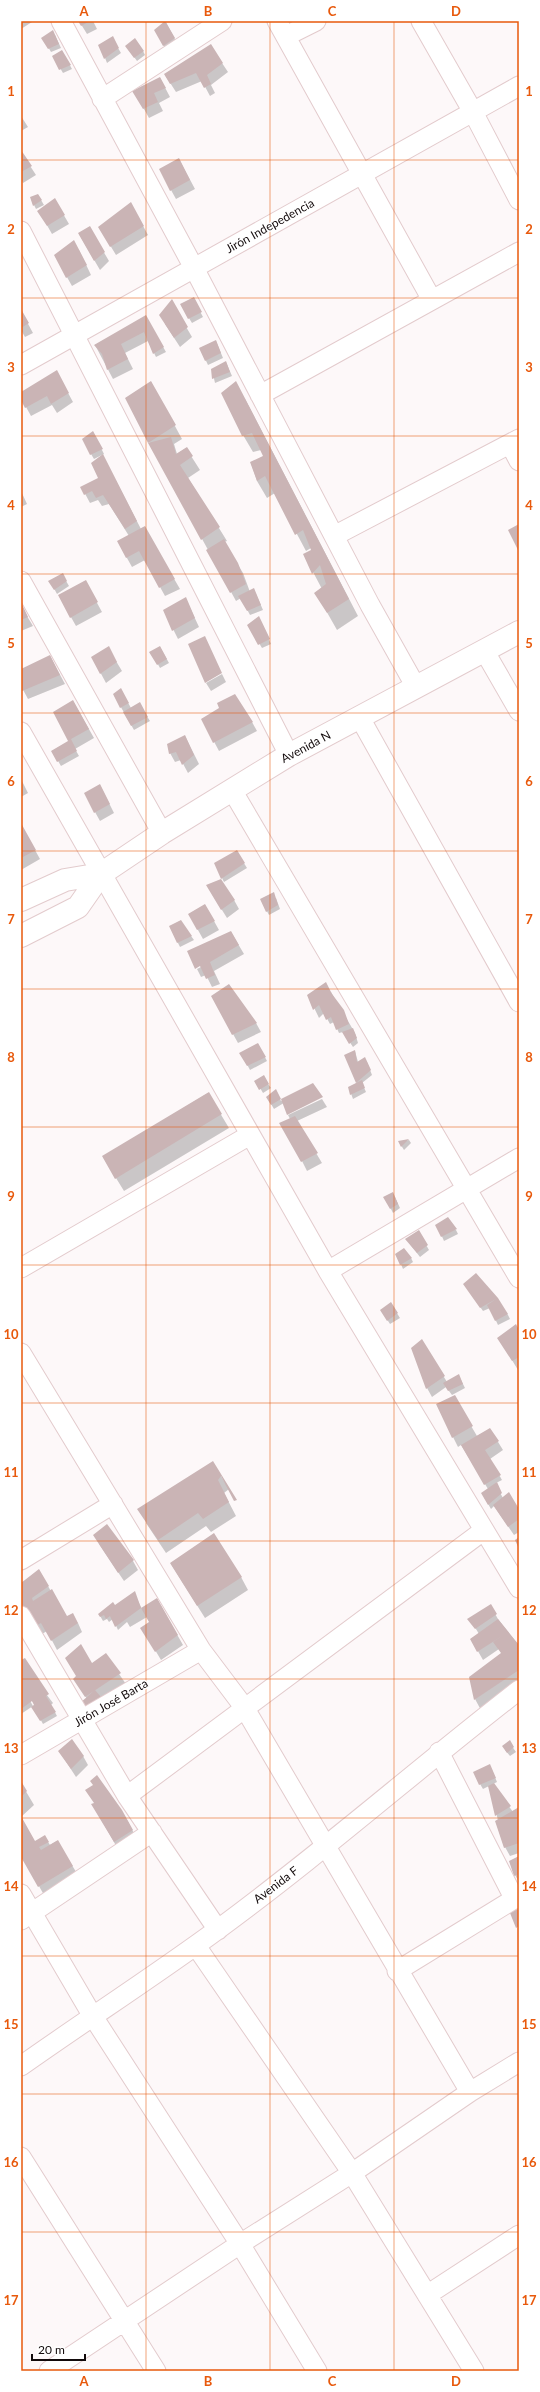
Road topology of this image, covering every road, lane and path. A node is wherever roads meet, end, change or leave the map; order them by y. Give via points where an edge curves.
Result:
1 (61, 21) edge
2 (222, 21) edge
3 (316, 21) edge
4 (421, 21) edge
5 (282, 29) edge
6 (519, 86) edge
7 (102, 99) junction
8 (473, 112) junction
9 (363, 174) junction
10 (519, 200) edge
11 (21, 232) edge
12 (519, 252) edge
13 (194, 268) junction
14 (432, 300) junction
15 (76, 335) junction
16 (21, 365) edge
17 (260, 394) junction
18 (515, 442) edge
19 (519, 461) edge
20 (334, 536) junction
21 (21, 581) edge
22 (519, 632) edge
23 (485, 652) junction
24 (416, 687) junction
25 (519, 711) edge
26 (360, 718) junction
27 (21, 732) edge
28 (289, 755) junction
29 (232, 790) junction
30 (162, 833) junction
31 (101, 874) junction
32 (21, 900) edge
33 (21, 936) edge
34 (519, 1002) edge
35 (250, 1135) junction
36 (519, 1158) edge
37 (467, 1187) junction
38 (21, 1268) edge
39 (328, 1271) junction
40 (519, 1278) edge
41 (21, 1353) edge
42 (113, 1504) junction
43 (483, 1531) junction
44 (21, 1560) edge
45 (519, 1588) edge
46 (21, 1616) edge
47 (201, 1650) junction
48 (519, 1690) edge
49 (244, 1707) junction
50 (81, 1721) junction
51 (439, 1752) junction
52 (21, 1755) edge
53 (127, 1796) junction
54 (152, 1832) junction
55 (327, 1846) junction
56 (21, 1894) edge
57 (517, 1897) edge
58 (27, 1917) edge
59 (218, 1930) junction
60 (196, 1946) junction
61 (397, 1971) junction
62 (92, 2015) junction
63 (519, 2062) edge
64 (21, 2066) edge
65 (470, 2092) junction
66 (21, 2156) edge
67 (352, 2173) junction
68 (519, 2235) edge
69 (240, 2244) junction
70 (427, 2295) junction
71 (125, 2321) junction
72 (49, 2371) edge
73 (156, 2371) edge
74 (317, 2371) edge
75 (474, 2371) edge

1 - 7 street
2 - 7 street
3 - 5 street
4 - 8 street
5 - 9 street
6 - 8 street, Jirón Indepedencia
7 - 13 street
8 - 9 street, Jirón Indepedencia
8 - 10 street
9 - 13 street, Jirón Indepedencia
9 - 14 street
11 - 15 street
12 - 14 street
13 - 15 street, Jirón Indepedencia
13 - 17 street
14 - 17 street
15 - 16 street, Jirón Indepedencia
15 - 28 street
17 - 20 street
18 - 19 street
18 - 20 street
20 - 24 street
21 - 30 street
22 - 23 street, Avenida N
23 - 24 street, Avenida N
23 - 25 street
24 - 26 street, Avenida N
26 - 28 street, Avenida N
26 - 34 street
27 - 31 street
28 - 29 street, Avenida N
29 - 30 street, Avenida N
29 - 37 street
30 - 31 street, Avenida N
31 - 32 street via 66,880
31 - 33 street via 78,907
31 - 35 street
35 - 38 street
35 - 39 street
36 - 37 street
37 - 39 street
37 - 40 street
39 - 43 street
41 - 42 street
42 - 44 street
42 - 47 street
43 - 45 street
43 - 49 street
46 - 50 street
47 - 49 street
47 - 50 street, Jirón José Barta
48 - 51 street, Avenida F
49 - 53 street
49 - 55 street
50 - 52 street, Jirón José Barta
50 - 53 street
51 - 55 street, Avenida F
51 - 57 street
53 - 54 street
54 - 58 street
54 - 59 street
55 - 59 street, Avenida F
55 - 61 street
56 - 58 street
57 - 61 street
58 - 62 street
59 - 60 street, Avenida F
60 - 62 street, Avenida F
60 - 67 street
61 - 65 street
62 - 64 street, Avenida F
62 - 69 street
63 - 65 street
65 - 67 street
66 - 71 street
67 - 69 street
67 - 70 street
68 - 70 street
69 - 71 street
69 - 74 street
70 - 75 street
71 - 72 street
71 - 73 street

